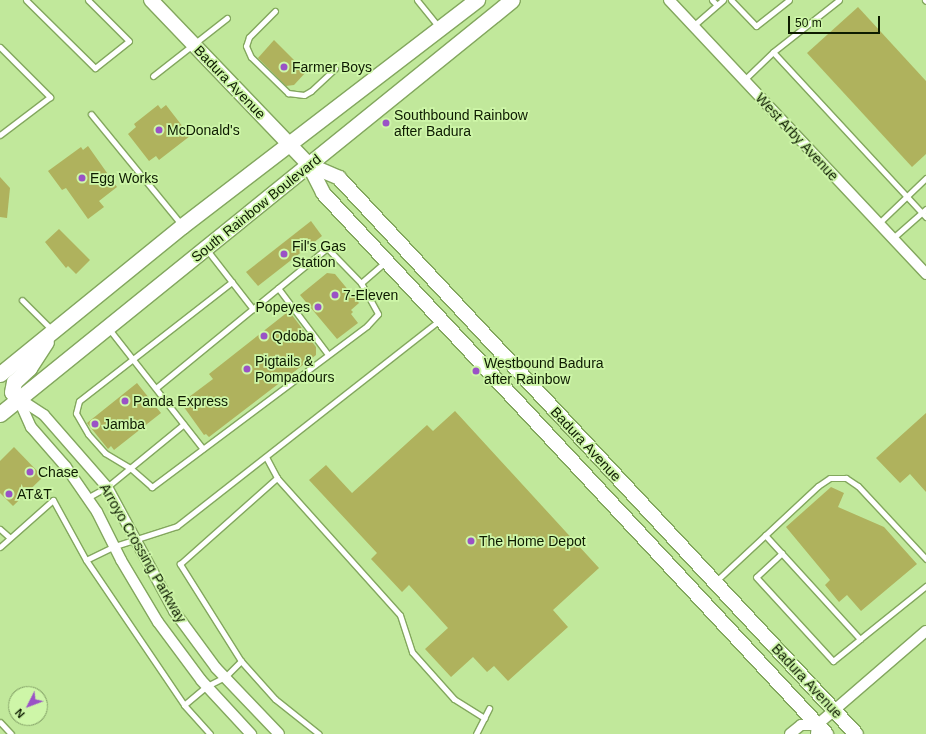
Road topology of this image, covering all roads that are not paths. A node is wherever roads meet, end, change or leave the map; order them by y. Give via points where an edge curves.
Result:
1 (26, 0) edge
2 (88, 0) edge
3 (151, 0) edge
4 (417, 0) edge
5 (477, 0) edge
6 (512, 0) edge
7 (668, 0) edge
8 (712, 0) edge
9 (723, 0) edge
10 (731, 0) edge
11 (789, 0) edge
12 (839, 0) edge
13 (717, 5) junction
14 (275, 11) dead end
15 (227, 18) dead end
16 (693, 26) junction
17 (440, 28) junction
18 (193, 44) junction
19 (0, 47) edge
20 (773, 52) junction
21 (335, 68) dead end
22 (153, 76) dead end
23 (744, 80) junction
24 (91, 114) dead end
25 (0, 135) edge
26 (290, 145) junction
27 (309, 165) junction
28 (926, 178) edge
29 (906, 196) junction
30 (925, 213) edge
31 (879, 223) junction
32 (182, 226) junction
33 (893, 238) junction
34 (206, 249) junction
35 (386, 261) junction
36 (926, 274) edge
37 (232, 282) junction
38 (361, 283) junction
39 (278, 288) junction
40 (22, 300) dead end
41 (457, 305) junction
42 (253, 309) junction
43 (441, 320) junction
44 (107, 326) junction
45 (53, 332) junction
46 (326, 353) junction
47 (134, 360) junction
48 (0, 374) edge
49 (156, 388) junction
50 (18, 398) junction
51 (0, 414) edge
52 (184, 424) junction
53 (203, 449) junction
54 (266, 457) junction
55 (130, 468) junction
56 (277, 478) junction
57 (106, 487) junction
58 (87, 498) junction
59 (0, 529) edge
60 (766, 536) junction
61 (10, 538) junction
62 (134, 540) junction
63 (114, 546) junction
64 (0, 547) edge
65 (782, 553) junction
66 (926, 559) edge
67 (86, 560) junction
68 (715, 583) junction
69 (926, 586) edge
70 (926, 631) edge
71 (860, 639) junction
72 (241, 660) junction
73 (225, 677) junction
74 (207, 686) junction
75 (184, 705) junction
76 (489, 708) dead end
77 (834, 710) junction
78 (484, 718) junction
79 (0, 722) edge
80 (820, 731) edge
81 (11, 734) edge
82 (210, 734) edge
83 (251, 734) edge
84 (280, 734) edge
85 (319, 734) edge
86 (476, 734) edge
87 (790, 734) edge
88 (856, 734) edge

1 - 2 lane via 95,68 129,41
3 - 18 main road, Badura Avenue
4 - 17 lane
5 - 17 main road, South Rainbow Boulevard
6 - 27 main road, South Rainbow Boulevard
7 - 16 street, West Arby Avenue
8 - 13 lane
9 - 13 lane
10 - 11 lane via 756,26
12 - 20 lane
13 - 16 lane
14 - 21 lane via 249,36 246,46 252,57 288,93 304,95
15 - 18 lane
16 - 23 street, West Arby Avenue
17 - 26 main road, South Rainbow Boulevard
18 - 22 lane
18 - 26 main road, Badura Avenue
19 - 25 lane via 50,96
20 - 23 lane
20 - 29 lane
23 - 31 street, West Arby Avenue
24 - 32 lane
26 - 27 main road, Badura Avenue
26 - 32 main road, South Rainbow Boulevard
27 - 34 main road, South Rainbow Boulevard
27 - 35 main road, Badura Avenue via 323,193
27 - 41 main road, Badura Avenue via 339,178
28 - 29 lane
29 - 30 lane
29 - 31 lane
30 - 33 lane
31 - 33 street, West Arby Avenue
32 - 45 main road, South Rainbow Boulevard
33 - 36 street, West Arby Avenue
34 - 37 lane
34 - 44 main road, South Rainbow Boulevard
35 - 38 lane
35 - 43 main road, Badura Avenue
37 - 42 lane
37 - 47 lane
38 - 39 lane via 327,248
38 - 46 lane via 378,314 367,326
39 - 42 lane
39 - 46 lane
40 - 45 lane
41 - 43 main road
41 - 68 main road, Badura Avenue
42 - 49 lane
43 - 54 lane
43 - 80 main road, Badura Avenue
44 - 47 lane
44 - 50 main road, South Rainbow Boulevard
45 - 48 main road, South Rainbow Boulevard
45 - 50 main road via 29,368 14,382 12,392
46 - 53 lane
47 - 49 lane
47 - 55 lane via 79,401 76,413 88,434 105,453
49 - 52 lane
50 - 51 main road, South Rainbow Boulevard
50 - 57 street, Arroyo Crossing Parkway via 44,415
50 - 58 street, Arroyo Crossing Parkway via 31,427 66,467
52 - 53 lane
52 - 55 lane
53 - 55 lane via 152,487
54 - 56 lane
54 - 62 lane via 177,526
55 - 57 lane
56 - 72 lane via 180,564
56 - 78 lane via 400,615 412,652 454,699
57 - 58 lane
57 - 62 street, Arroyo Crossing Parkway
58 - 63 street, Arroyo Crossing Parkway
59 - 61 lane
60 - 65 lane
60 - 66 lane via 818,486 830,478 846,478 858,486
60 - 68 lane
61 - 64 lane
61 - 67 lane via 53,500
62 - 63 lane
62 - 73 street, Arroyo Crossing Parkway via 174,611
63 - 67 lane
63 - 74 street, Arroyo Crossing Parkway via 158,622
65 - 71 lane
65 - 71 lane via 756,577 833,661
67 - 75 lane
68 - 77 main road, Badura Avenue
69 - 71 lane
70 - 77 street
72 - 73 lane
72 - 85 lane via 275,699
73 - 74 lane
73 - 84 street, Arroyo Crossing Parkway
74 - 75 lane
74 - 83 street, Arroyo Crossing Parkway
75 - 82 lane
76 - 78 lane
77 - 80 street
77 - 88 main road, Badura Avenue
78 - 86 lane
79 - 81 lane
80 - 87 street via 802,725

